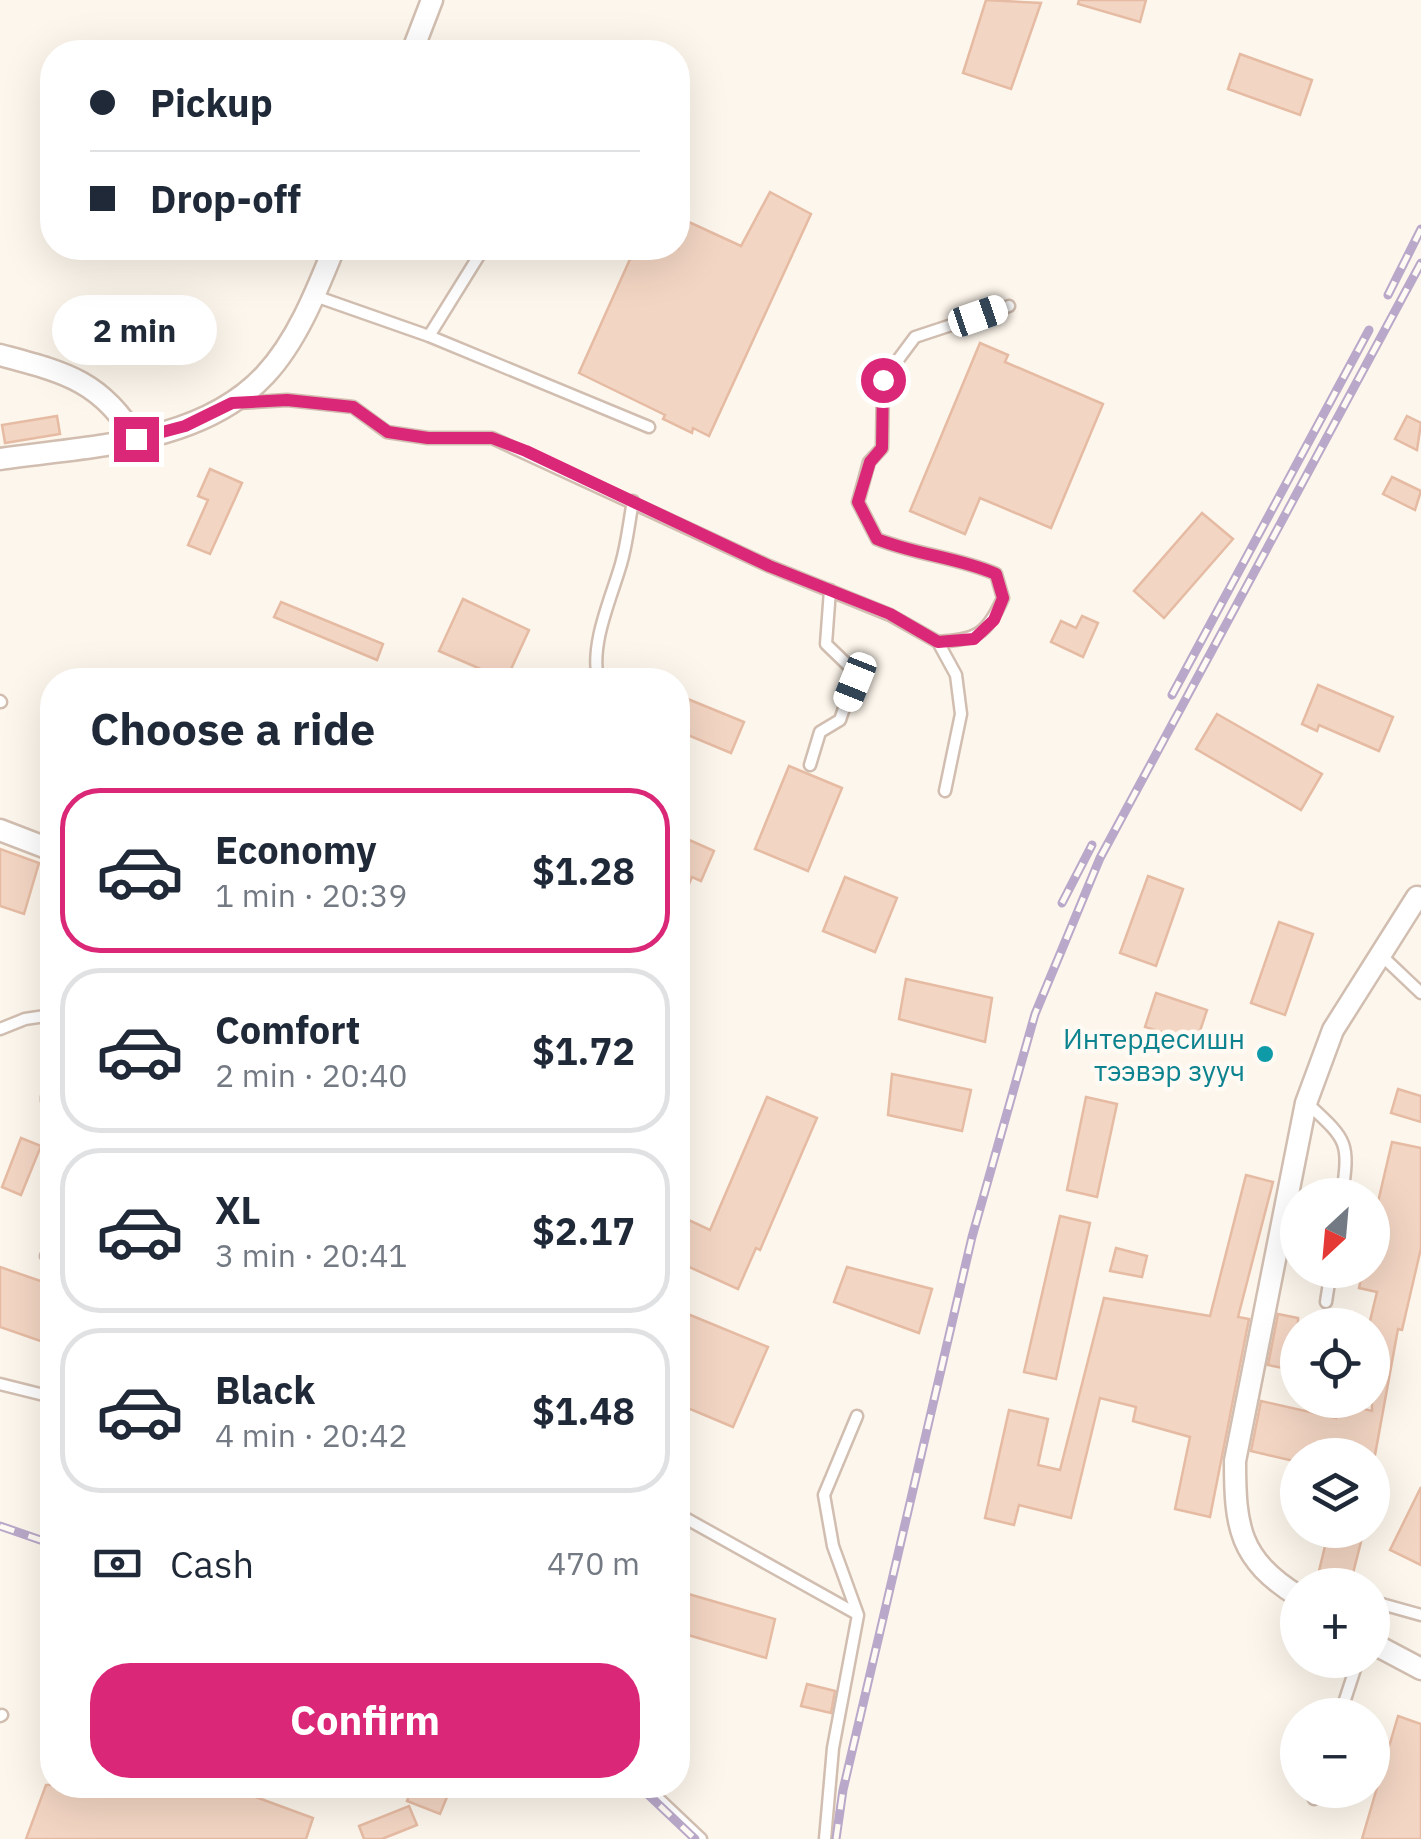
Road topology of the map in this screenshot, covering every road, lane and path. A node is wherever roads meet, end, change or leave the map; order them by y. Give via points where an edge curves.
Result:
1 (432, 0) edge
2 (417, 40) edge
3 (329, 260) edge
4 (476, 260) edge
5 (315, 296) junction
6 (1009, 306) dead end
7 (429, 336) junction
8 (0, 354) edge
9 (232, 403) junction
10 (649, 428) dead end
11 (136, 439) junction
12 (0, 459) edge
13 (633, 502) junction
14 (830, 590) junction
15 (938, 642) junction
16 (596, 668) edge
17 (810, 765) dead end
18 (945, 791) dead end
19 (0, 830) edge
20 (40, 845) edge
21 (1420, 895) edge
22 (1380, 954) junction
23 (1421, 993) edge
24 (40, 1017) edge
25 (0, 1029) edge
26 (1306, 1103) junction
27 (1344, 1178) edge
28 (1328, 1288) edge
29 (1326, 1302) dead end
30 (0, 1384) edge
31 (40, 1394) edge
32 (857, 1416) dead end
33 (690, 1521) edge
34 (1280, 1582) edge
35 (1390, 1604) edge
36 (858, 1615) junction
37 (1421, 1615) edge
38 (1390, 1653) edge
39 (1421, 1669) edge
40 (658, 1798) edge
41 (701, 1839) edge
42 (825, 1839) edge

1 - 2 street
3 - 5 street
4 - 7 lane
5 - 7 lane
5 - 9 street via 266,374
6 - 15 lane via 915,338 883,380 882,448 870,462 858,502 877,539 996,574 1003,598 994,620 974,639
7 - 10 lane
8 - 11 street via 95,388
9 - 11 street via 185,426
9 - 13 lane via 353,407 388,432 492,438
11 - 12 street
13 - 14 lane
13 - 16 lane
14 - 15 lane
14 - 17 lane via 826,644 856,673 855,682 840,720 820,732
15 - 18 lane via 956,675 962,714
19 - 20 street
21 - 22 street
22 - 23 lane
22 - 26 street via 1332,1030
24 - 25 lane
26 - 27 lane via 1344,1140
26 - 34 street via 1236,1460 1238,1516 1250,1552
28 - 29 lane
30 - 31 lane
32 - 36 lane via 824,1494 832,1546
33 - 36 lane
35 - 37 lane
36 - 42 lane via 833,1748
38 - 39 street
40 - 41 lane

